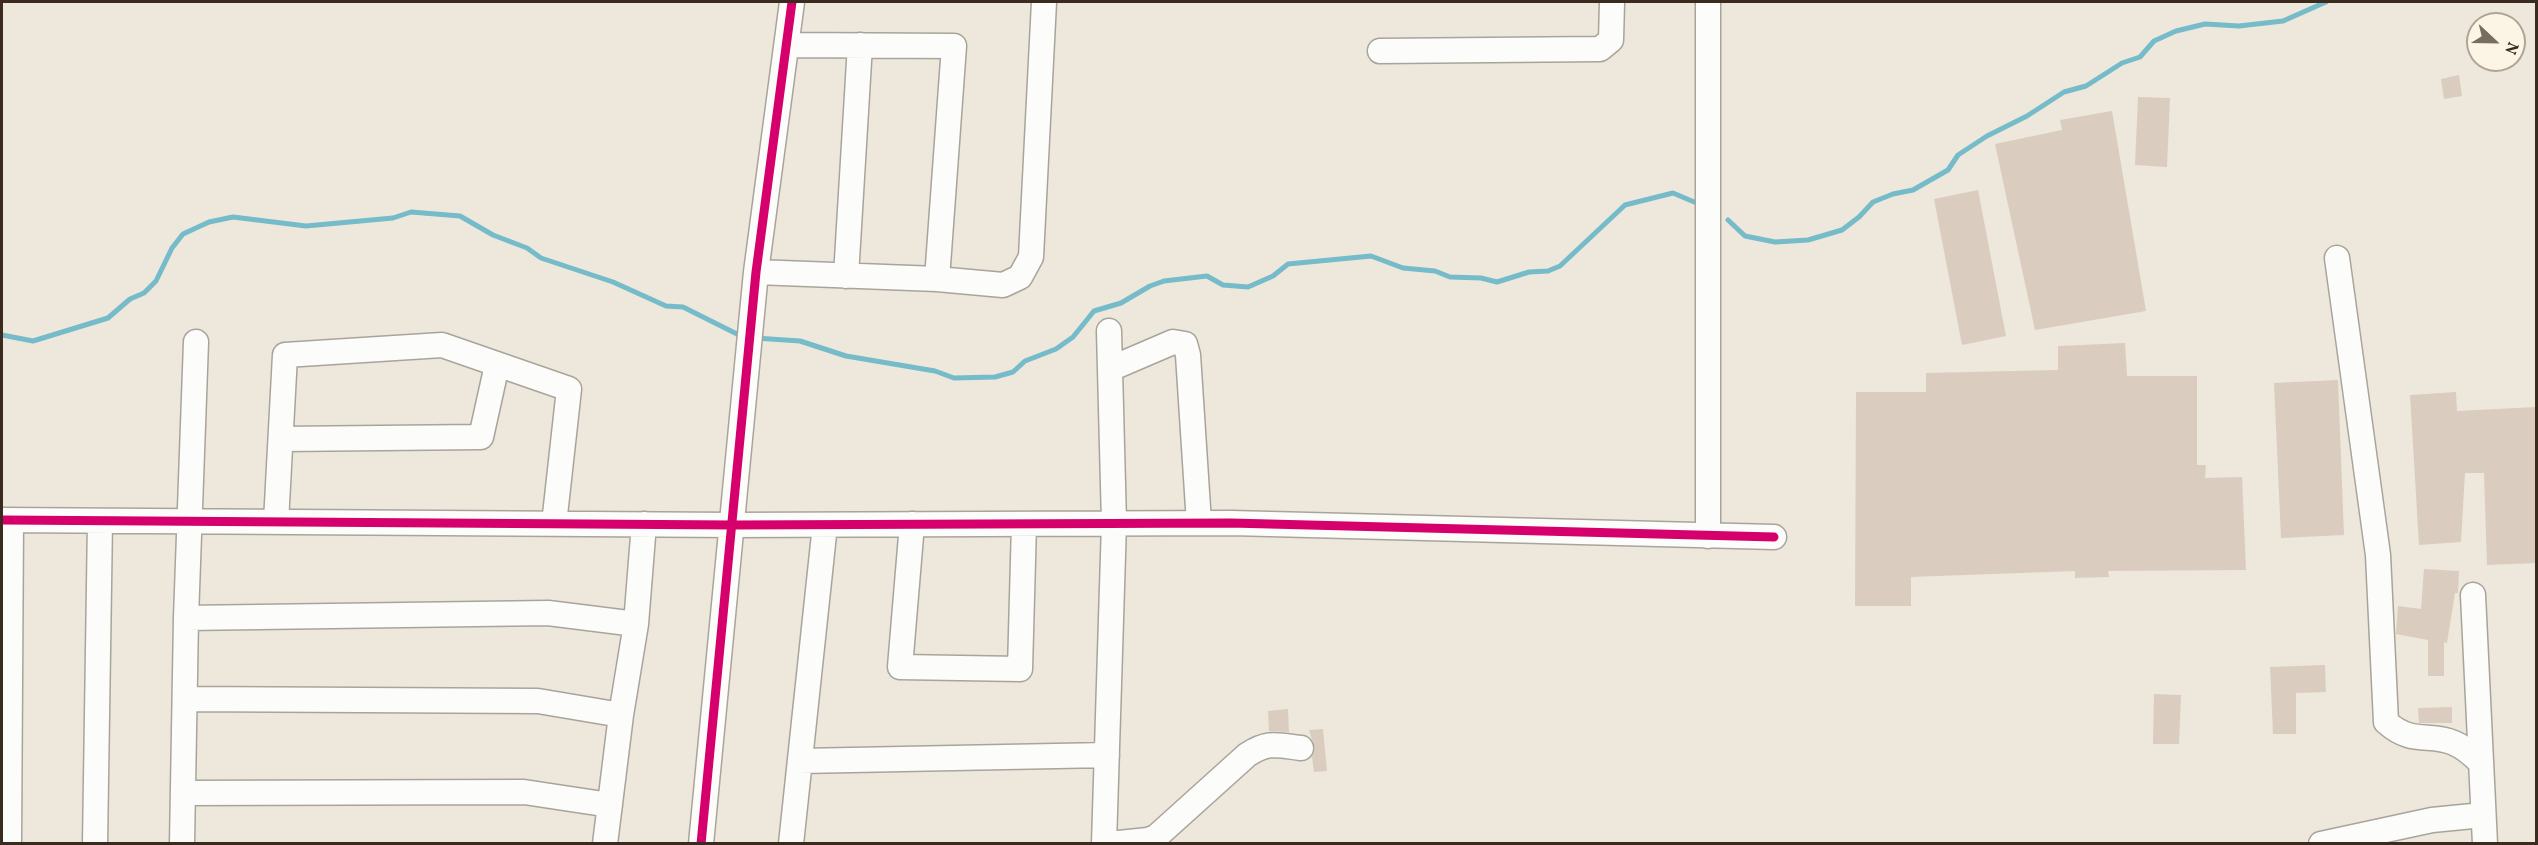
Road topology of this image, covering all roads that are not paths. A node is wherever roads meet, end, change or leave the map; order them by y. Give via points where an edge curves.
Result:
1 (792, 2) edge
2 (1044, 2) edge
3 (1612, 2) edge
4 (1708, 2) edge
5 (787, 45) junction
6 (860, 45) junction
7 (1380, 51) dead end
8 (2337, 258) dead end
9 (756, 272) junction
10 (846, 276) junction
11 (937, 279) junction
12 (1109, 331) dead end
13 (196, 342) dead end
14 (497, 365) junction
15 (1110, 369) junction
16 (281, 439) junction
17 (6, 520) edge
18 (100, 521) junction
19 (191, 521) junction
20 (276, 522) junction
21 (1198, 523) junction
22 (554, 524) junction
23 (644, 524) junction
24 (912, 524) junction
25 (1024, 524) junction
26 (1114, 524) junction
27 (734, 525) junction
28 (825, 525) junction
29 (1708, 536) junction
30 (1774, 537) dead end
31 (2473, 595) dead end
32 (186, 618) junction
33 (636, 624) junction
34 (185, 699) junction
35 (621, 715) junction
36 (1301, 748) dead end
37 (1107, 755) junction
38 (800, 761) junction
39 (2481, 763) junction
40 (183, 793) junction
41 (610, 805) junction
42 (2483, 815) junction
43 (9, 843) edge
44 (95, 843) edge
45 (182, 843) edge
46 (605, 843) edge
47 (701, 843) edge
48 (791, 843) edge
49 (1104, 843) edge
50 (1109, 843) edge
51 (2321, 843) edge
52 (2485, 843) edge

1 - 5 street
2 - 11 street via 1030,257 1020,277 1003,285
3 - 7 street via 1611,40 1600,49
4 - 29 street
5 - 6 street
5 - 9 street
6 - 10 street
6 - 11 street via 954,46
8 - 39 street via 2378,555 2386,722 2397,732 2452,742
9 - 10 street
9 - 27 street
10 - 11 street
12 - 15 street
13 - 19 street
14 - 16 street via 481,437
14 - 16 street via 442,345 285,355
14 - 22 street via 569,389
15 - 21 street via 1173,342 1185,344
15 - 26 street
16 - 20 street
17 - 18 street
17 - 43 street
18 - 19 street
18 - 44 street
19 - 20 street
19 - 32 street
20 - 22 street
21 - 26 street
21 - 29 street
22 - 23 street
23 - 27 street
23 - 33 street
24 - 25 street
24 - 25 street via 900,667 1020,669
24 - 28 street
25 - 26 street
26 - 37 street
27 - 28 street
27 - 47 street
28 - 38 street
29 - 30 street
31 - 39 street
32 - 33 street via 548,613
32 - 34 street
33 - 35 street
34 - 35 street via 538,701
34 - 40 street
35 - 41 street
36 - 50 street via 1260,746 1156,837
37 - 38 street
37 - 49 street
38 - 48 street
39 - 42 street
40 - 41 street via 524,792
40 - 45 street
41 - 46 street
42 - 51 street via 2432,820
42 - 52 street

